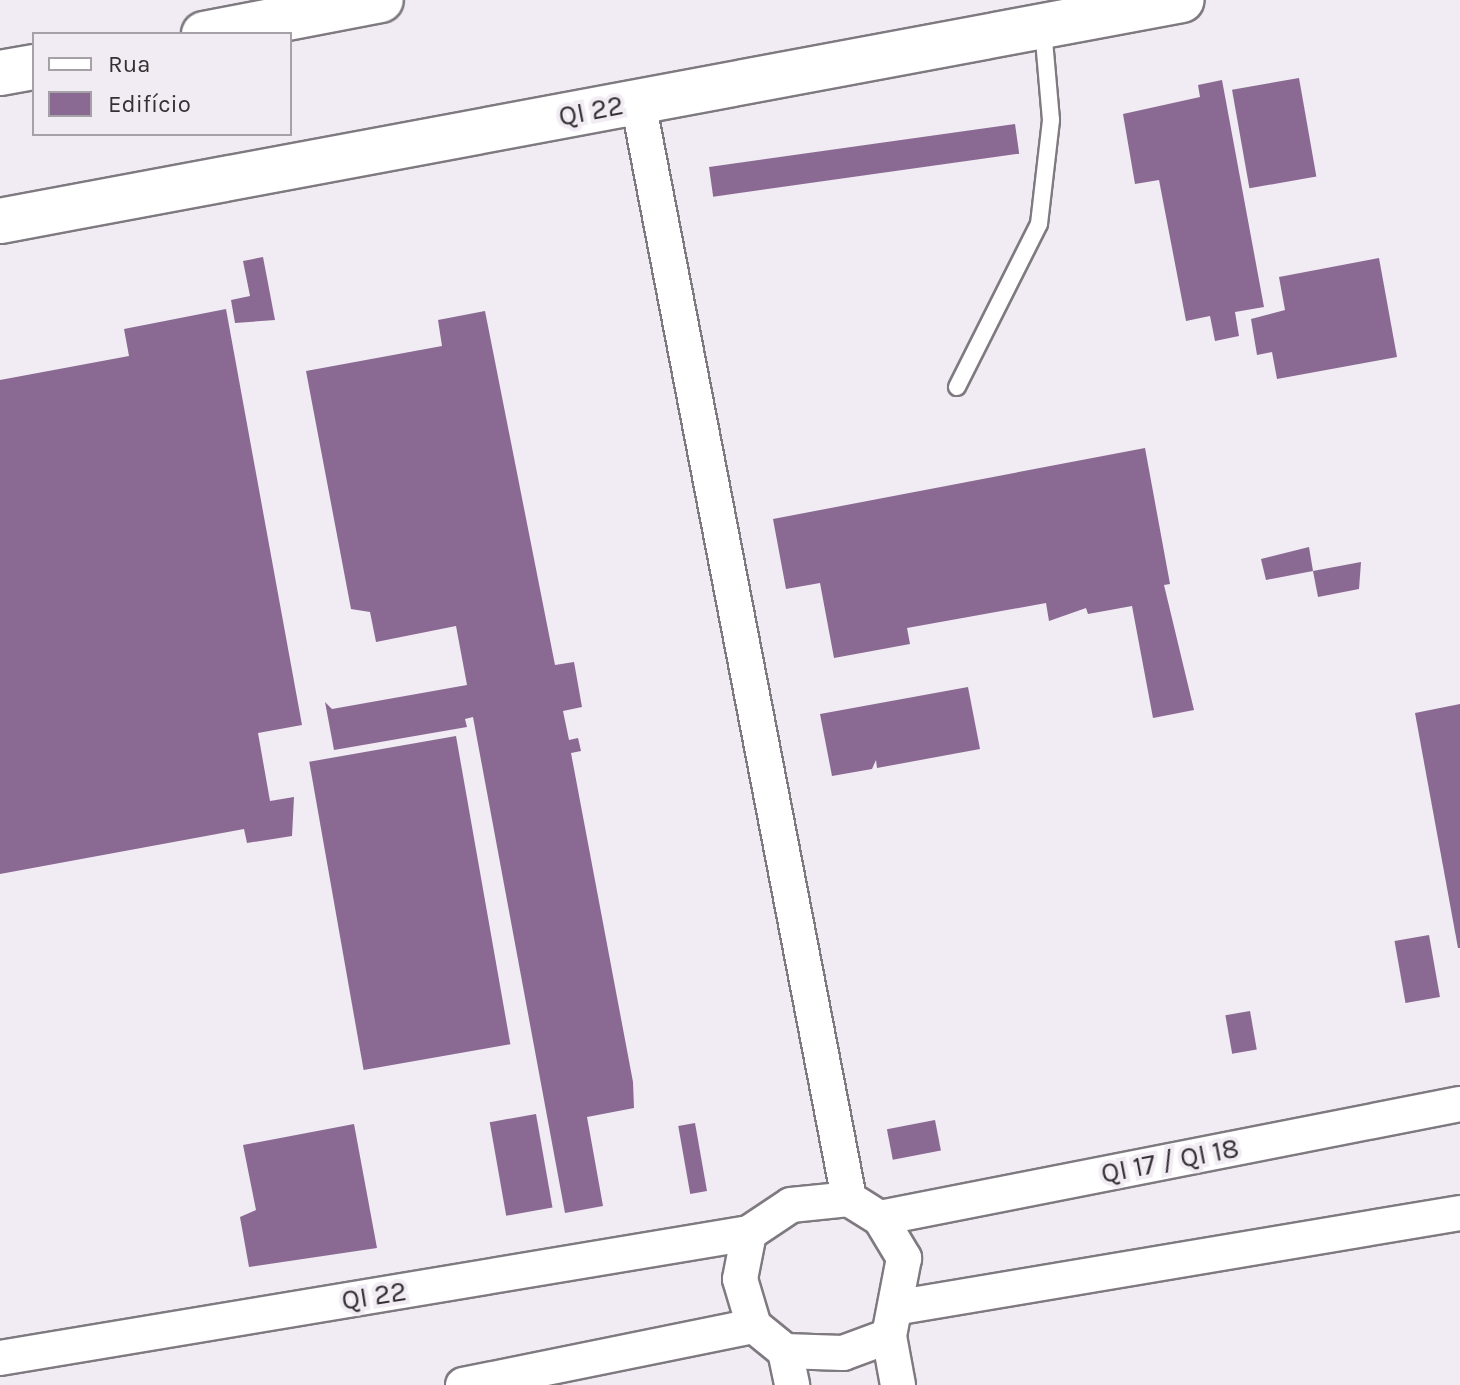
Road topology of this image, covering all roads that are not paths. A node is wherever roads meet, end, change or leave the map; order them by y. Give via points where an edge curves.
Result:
1 (381, 0) edge
2 (1182, 0) edge
3 (1043, 26) junction
4 (214, 32) edge
5 (32, 67) edge
6 (0, 73) edge
7 (638, 102) junction
8 (0, 221) edge
9 (957, 387) dead end
10 (1460, 1104) edge
11 (849, 1199) junction
12 (1460, 1213) edge
13 (880, 1218) junction
14 (749, 1233) junction
15 (895, 1321) junction
16 (754, 1326) junction
17 (785, 1351) junction
18 (0, 1358) edge
19 (463, 1385) edge
20 (792, 1385) edge
21 (898, 1385) edge

1 - 4 street
2 - 3 street, QI 22
3 - 7 street, QI 22
3 - 9 lane via 1051,120 1039,224
5 - 6 street
7 - 8 street, QI 22
7 - 11 street
10 - 13 street, QI 17 / QI 18
11 - 13 street
11 - 14 street via 791,1205
12 - 15 street
13 - 15 street via 904,1258
14 - 16 street via 740,1279
14 - 18 street, QI 22
15 - 17 street via 843,1353
15 - 21 street
16 - 17 street
16 - 19 street
17 - 20 street

